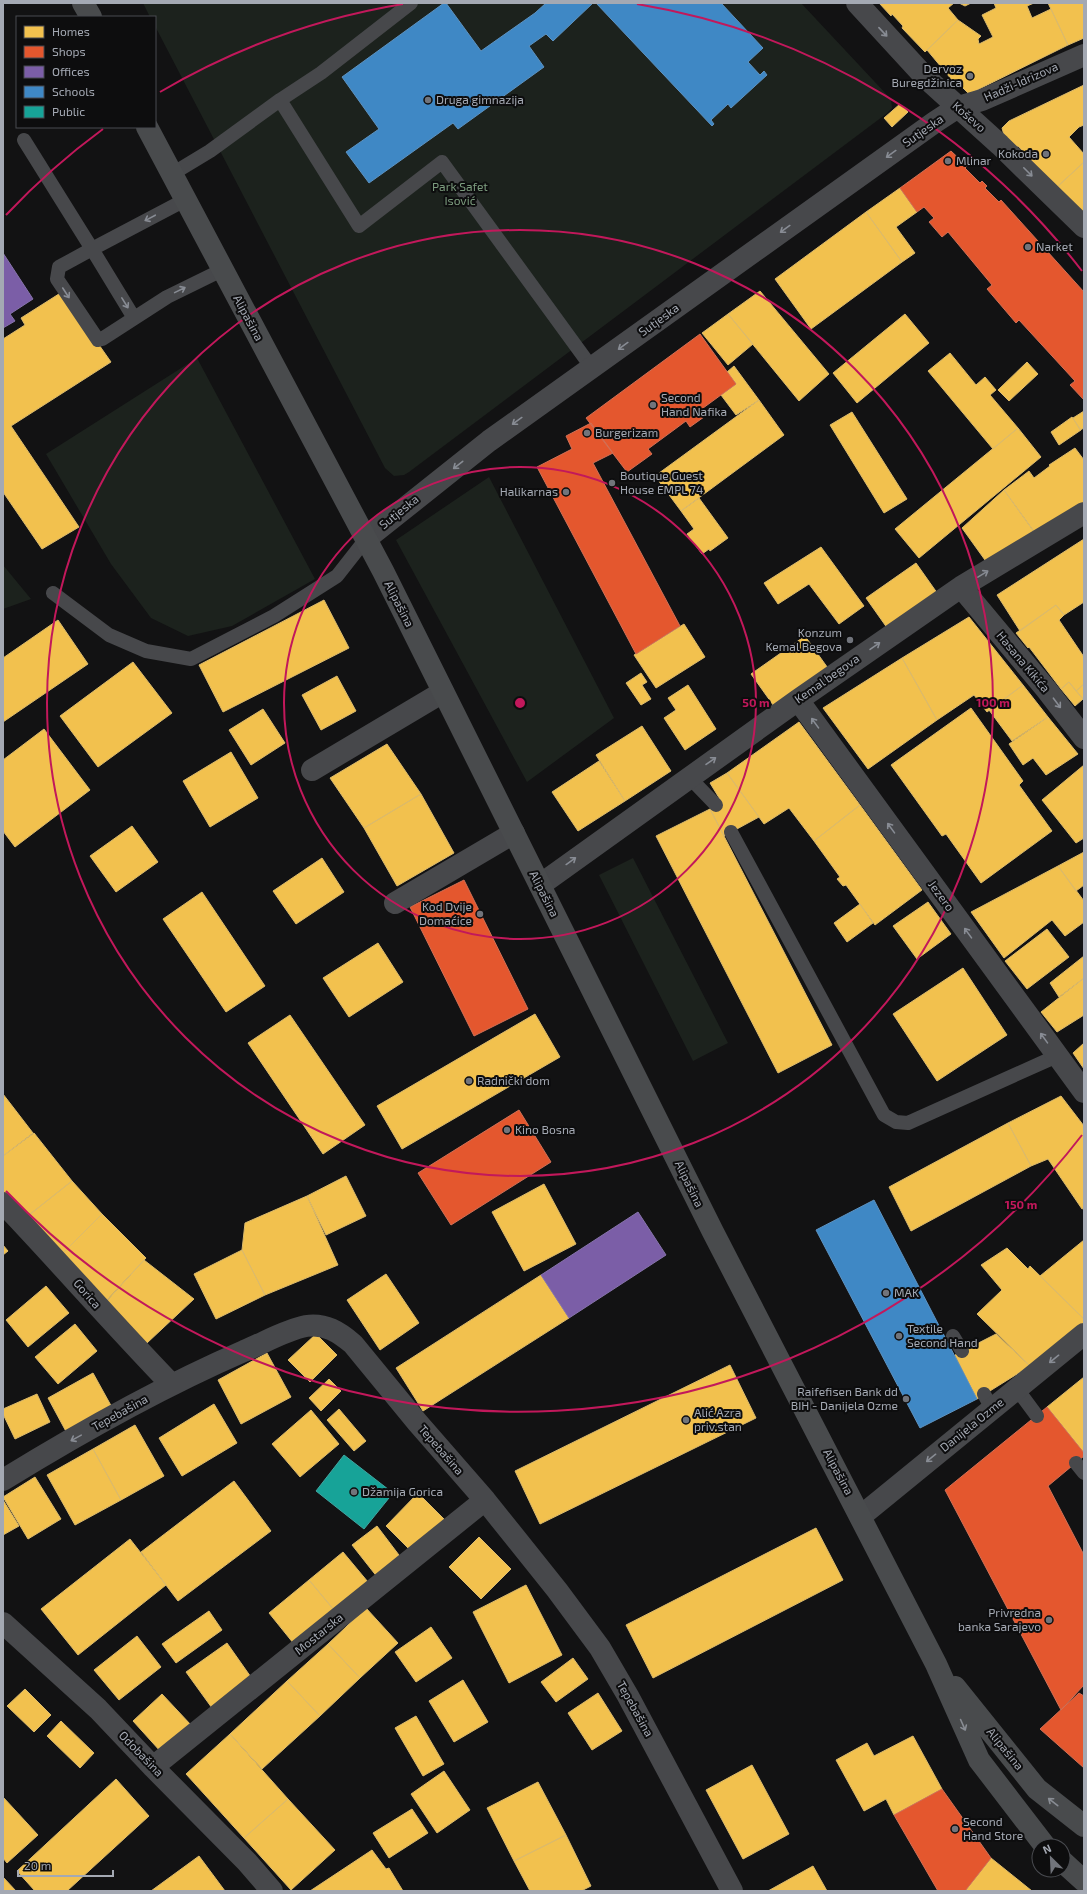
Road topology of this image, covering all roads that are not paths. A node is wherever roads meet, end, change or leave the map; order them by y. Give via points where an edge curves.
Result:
1 (83, 3) edge
2 (411, 3) edge
3 (857, 3) edge
4 (90, 16) edge
5 (1084, 54) edge
6 (280, 100) junction
7 (958, 107) junction
8 (148, 128) edge
9 (24, 140) dead end
10 (172, 174) junction
11 (185, 200) junction
12 (1084, 227) edge
13 (92, 249) junction
14 (222, 270) junction
15 (134, 318) junction
16 (592, 368) junction
17 (1084, 513) edge
18 (366, 539) junction
19 (961, 587) junction
20 (53, 593) dead end
21 (443, 692) junction
22 (798, 700) junction
23 (1084, 738) edge
24 (312, 770) dead end
25 (689, 776) junction
26 (716, 805) dead end
27 (731, 832) dead end
28 (514, 833) junction
29 (540, 884) junction
30 (395, 903) dead end
31 (1057, 1056) junction
32 (1084, 1092) edge
33 (3, 1203) edge
34 (1084, 1334) edge
35 (953, 1336) dead end
36 (962, 1352) dead end
37 (171, 1384) junction
38 (1017, 1389) junction
39 (1037, 1416) dead end
40 (3, 1480) edge
41 (485, 1500) junction
42 (861, 1516) junction
43 (3, 1623) edge
44 (936, 1664) junction
45 (152, 1767) junction
46 (1084, 1826) edge
47 (1039, 1838) edge
48 (1071, 1869) edge
49 (1084, 1881) edge
50 (272, 1891) edge
51 (732, 1891) edge

1 - 4 main road
2 - 6 lane via 321,73
3 -> 7 street, Koševo via 926,78
5 - 7 street, Hadži-Idrizova via 982,100
6 - 10 lane via 210,151
6 - 16 lane via 359,226 442,162
7 -> 12 street, Koševo
7 -> 16 street, Sutjeska
8 - 10 main road, Alipašina
9 - 13 lane
10 - 11 main road, Alipašina
11 -> 13 lane
11 - 14 main road, Alipašina
13 -> 15 lane
13 -> 15 lane via 58,267 57,279 98,340
15 -> 14 lane via 167,297
14 - 18 main road, Alipašina
16 -> 18 street, Sutjeska via 489,441
19 -> 17 street, Kemal begova
18 - 20 lane via 338,576 274,616 191,659 146,651 109,635
18 - 21 main road, Alipašina
22 -> 19 street, Kemal begova
19 -> 23 street, Hasana Kikića via 1046,688
21 - 24 street
21 - 28 main road, Alipašina
25 -> 22 street, Kemal begova
31 -> 22 street, Jezero
25 - 26 lane
29 -> 25 street, Kemal begova
27 - 31 lane via 884,1115 896,1122 908,1123
28 - 29 main road, Alipašina
28 - 30 street
29 - 42 main road, Alipašina via 713,1232
31 - 32 street, Jezero
33 - 37 street, Gorica
34 -> 38 street, Danijela Ozme
35 - 36 lane
37 -> 40 street, Tepebašina
37 - 41 street, Tepebašina via 294,1330 318,1326 331,1328 353,1344 416,1422
38 - 39 lane
38 -> 42 street, Danijela Ozme via 988,1402
41 - 45 street, Mostarska
41 - 51 street, Tepebašina via 600,1648
42 - 44 main road, Alipašina
43 - 45 street, Odobašina via 98,1709
46 -> 44 main road, Alipašina via 1037,1789
44 -> 47 main road, Alipašina via 979,1760
45 - 50 street, Odobašina via 248,1862
48 - 49 main road

